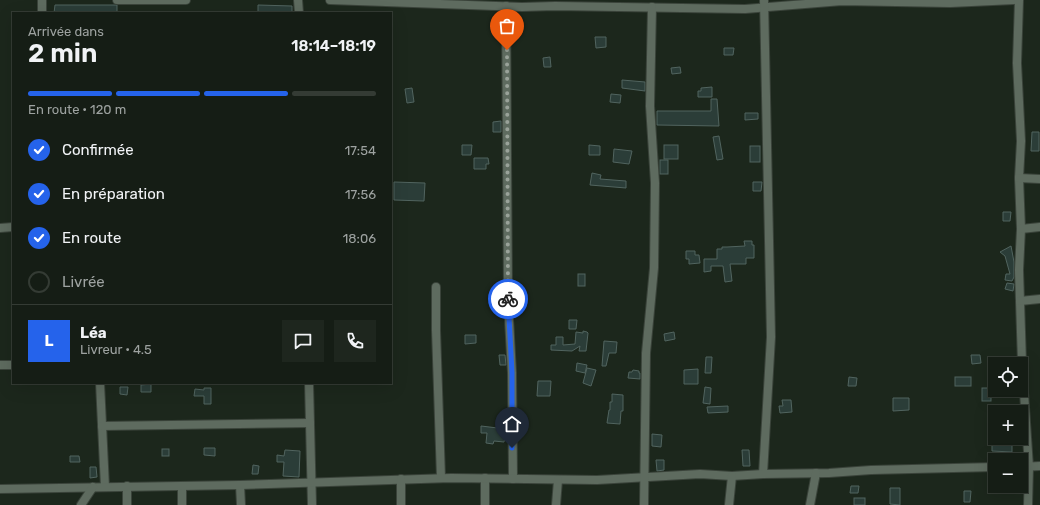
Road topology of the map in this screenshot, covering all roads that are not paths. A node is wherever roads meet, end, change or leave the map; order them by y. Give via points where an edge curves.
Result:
1 (42, 0) edge
2 (117, 0) edge
3 (186, 0) edge
4 (298, 0) edge
5 (330, 0) edge
6 (1014, 0) edge
7 (1019, 0) edge
8 (522, 3) edge
9 (765, 4) edge
10 (506, 6) junction
11 (652, 7) junction
12 (42, 12) edge
13 (299, 12) edge
14 (1019, 178) junction
15 (1040, 179) edge
16 (12, 227) edge
17 (1040, 227) edge
18 (0, 228) edge
19 (1021, 229) junction
20 (436, 287) dead end
21 (1040, 299) edge
22 (1020, 301) junction
23 (0, 365) edge
24 (12, 365) edge
25 (100, 384) edge
26 (308, 384) edge
27 (310, 423) junction
28 (102, 426) junction
29 (1025, 453) edge
30 (1040, 466) edge
31 (988, 467) edge
32 (1028, 467) edge
33 (816, 473) junction
34 (763, 474) junction
35 (732, 476) junction
36 (644, 477) junction
37 (441, 478) junction
38 (485, 478) junction
39 (401, 479) junction
40 (513, 479) junction
41 (558, 480) junction
42 (312, 482) junction
43 (240, 485) junction
44 (126, 486) junction
45 (182, 486) junction
46 (93, 487) junction
47 (105, 487) junction
48 (0, 489) edge
49 (1027, 493) edge
50 (81, 505) edge
51 (127, 505) edge
52 (182, 505) edge
53 (241, 505) edge
54 (312, 505) edge
55 (401, 505) edge
56 (485, 505) edge
57 (556, 505) edge
58 (644, 505) edge
59 (729, 505) edge
60 (810, 505) edge
61 (1028, 505) edge

1 - 12 street
2 - 3 street
4 - 13 street
5 - 10 street
6 - 9 street
7 - 14 street
8 - 10 street
8 - 11 street
9 - 11 street via 738,9
9 - 34 street via 771,337
10 - 40 street via 508,302
11 - 36 street via 650,106 655,183 654,268 646,353
14 - 15 street
14 - 19 street
16 - 18 street
17 - 19 street
19 - 22 street
20 - 37 street
21 - 22 street
22 - 29 street
23 - 24 street
25 - 28 street
26 - 27 street
27 - 28 street
27 - 42 street
28 - 47 street
30 - 32 street
31 - 33 street
33 - 34 street
33 - 60 street
34 - 35 street
35 - 36 street via 700,474
35 - 59 street
36 - 41 street
36 - 58 street
37 - 38 street
37 - 39 street
38 - 40 street
38 - 56 street
39 - 42 street
39 - 55 street
40 - 41 street
41 - 57 street
42 - 43 street
42 - 54 street
43 - 45 street
43 - 53 street
44 - 45 street
44 - 47 street
44 - 51 street
45 - 52 street
46 - 47 street
46 - 48 street
46 - 50 street
49 - 61 street

